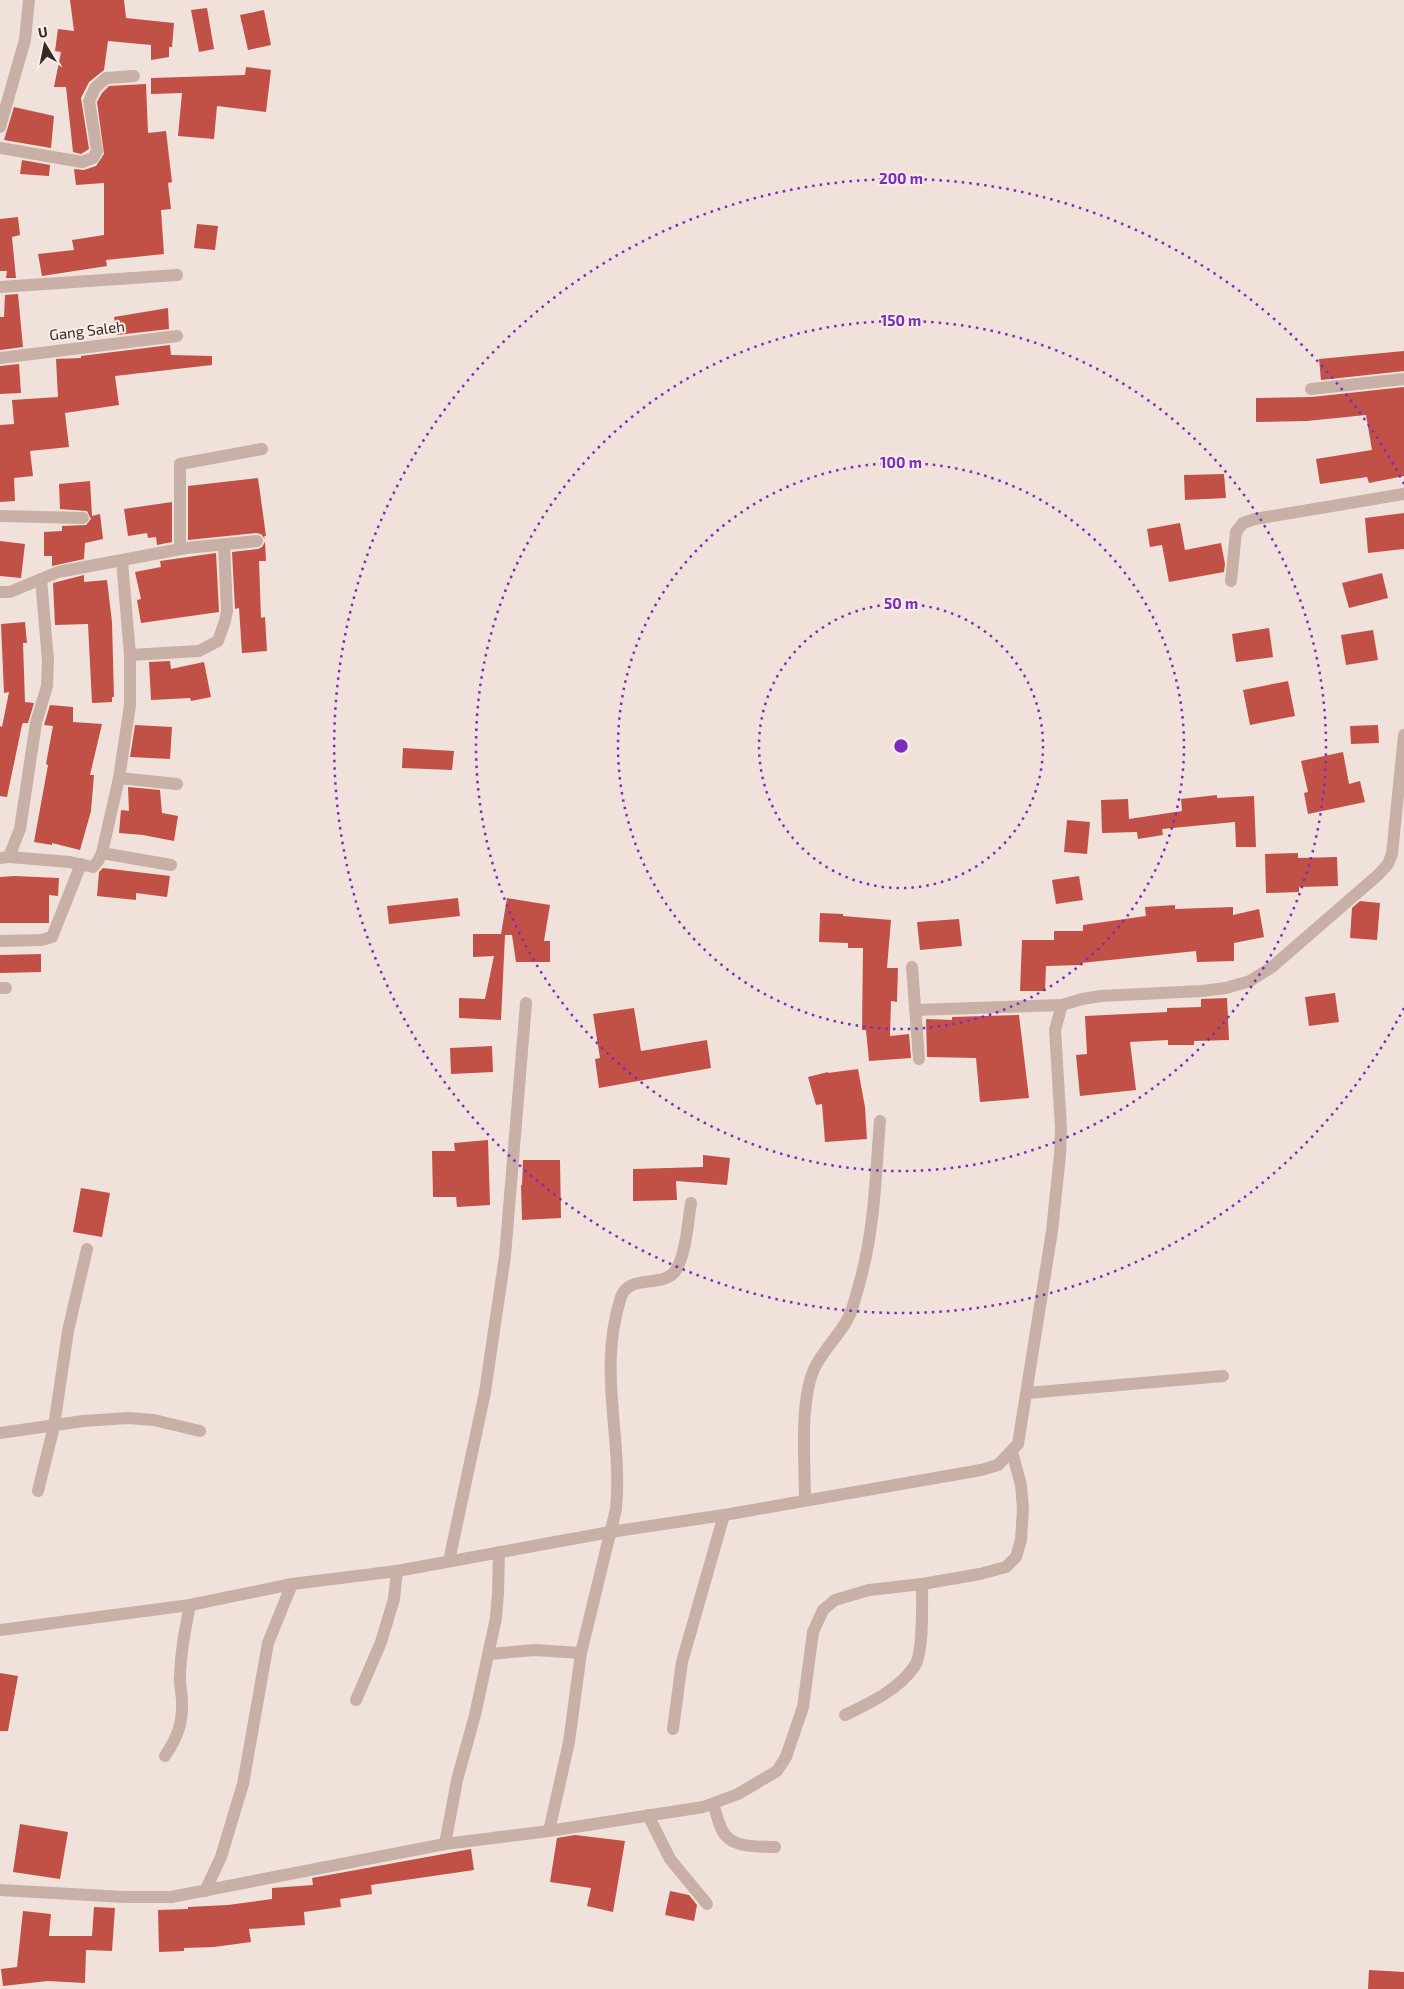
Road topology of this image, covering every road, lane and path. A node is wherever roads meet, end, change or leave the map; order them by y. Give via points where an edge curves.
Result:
1 (29, 0) edge
2 (134, 76) dead end
3 (4, 98) edge
4 (0, 127) edge
5 (0, 148) edge
6 (177, 275) dead end
7 (0, 287) edge
8 (178, 336) dead end
9 (0, 358) edge
10 (1404, 380) edge
11 (1311, 389) dead end
12 (262, 450) dead end
13 (1404, 494) edge
14 (0, 516) edge
15 (83, 518) dead end
16 (258, 541) dead end
17 (224, 545) junction
18 (180, 549) junction
19 (122, 561) junction
20 (41, 578) junction
21 (1231, 581) dead end
22 (0, 592) edge
23 (130, 655) junction
24 (1404, 735) edge
25 (119, 778) junction
26 (177, 784) dead end
27 (102, 853) junction
28 (1398, 853) edge
29 (5, 858) edge
30 (81, 864) junction
31 (171, 865) dead end
32 (0, 941) edge
33 (912, 967) dead end
34 (526, 1002) dead end
35 (1062, 1005) junction
36 (915, 1010) junction
37 (919, 1058) dead end
38 (880, 1121) dead end
39 (691, 1203) dead end
40 (87, 1249) dead end
41 (1223, 1376) dead end
42 (1027, 1393) junction
43 (54, 1426) junction
44 (200, 1431) dead end
45 (0, 1433) edge
46 (1012, 1452) junction
47 (38, 1491) dead end
48 (805, 1500) junction
49 (724, 1515) junction
50 (610, 1532) junction
51 (499, 1552) junction
52 (449, 1561) junction
53 (397, 1571) junction
54 (292, 1584) junction
55 (922, 1584) junction
56 (190, 1605) junction
57 (0, 1630) edge
58 (581, 1653) junction
59 (489, 1654) junction
60 (356, 1700) dead end
61 (845, 1715) dead end
62 (673, 1730) dead end
63 (165, 1756) dead end
64 (713, 1804) junction
65 (648, 1815) junction
66 (549, 1831) junction
67 (445, 1844) junction
68 (775, 1847) dead end
69 (0, 1890) edge
70 (205, 1891) junction
71 (707, 1904) dead end

1 - 3 street via 25,40
2 - 5 street via 106,78 95,88 90,101 97,152 93,158 82,162
3 - 4 street
6 - 7 street
8 - 9 street, Gang Saleh
10 - 11 street
12 - 18 street via 180,464
13 - 21 street via 1255,518 1243,524 1236,532
14 - 15 street
16 - 17 street
17 - 18 street
17 - 23 street via 227,611 218,641 199,651
18 - 19 street
19 - 20 street
19 - 23 street
20 - 22 street via 10,592
20 - 29 street via 47,686 36,723 20,829
23 - 25 street via 130,705
24 - 28 street
25 - 26 street
25 - 27 street
27 - 30 street via 93,867
27 - 31 street
28 - 35 street via 1378,876 1272,967 1250,981 1226,988 1101,996
29 - 30 street
30 - 32 street via 52,937 47,940
33 - 36 street
34 - 52 street via 505,1256 485,1392
35 - 36 street
35 - 42 street via 1055,1030 1060,1155 1052,1232
36 - 37 street
38 - 48 street via 864,1264 852,1309 815,1367 809,1387 805,1415
39 - 50 street via 682,1254 676,1269 670,1276 635,1283 622,1295 610,1355 618,1486
40 - 43 street via 68,1331
41 - 42 street
42 - 46 street via 1018,1444
43 - 44 street via 128,1418 154,1420
43 - 45 street
43 - 47 street
46 - 48 street via 998,1465 981,1470
46 - 55 street via 1023,1508 1021,1540 1016,1557 1006,1567
48 - 49 street
49 - 50 street
49 - 62 street via 682,1662
50 - 51 street
50 - 58 street
51 - 52 street
51 - 59 street via 498,1594
52 - 53 street
53 - 54 street
53 - 60 street via 394,1599 381,1642
54 - 56 street
54 - 70 street via 268,1643 243,1784 221,1856
55 - 61 street via 922,1633 915,1666 894,1688
55 - 64 street via 869,1590 835,1600 823,1610 813,1632 803,1707 786,1757 778,1771
56 - 57 street
56 - 63 street via 181,1647 182,1723
58 - 59 street via 535,1650
58 - 66 street via 569,1742
59 - 67 street via 457,1780
64 - 65 street
64 - 68 street via 728,1839 746,1846
65 - 66 street
65 - 71 street via 670,1859
66 - 67 street
67 - 70 street
69 - 70 street via 146,1898 171,1898

